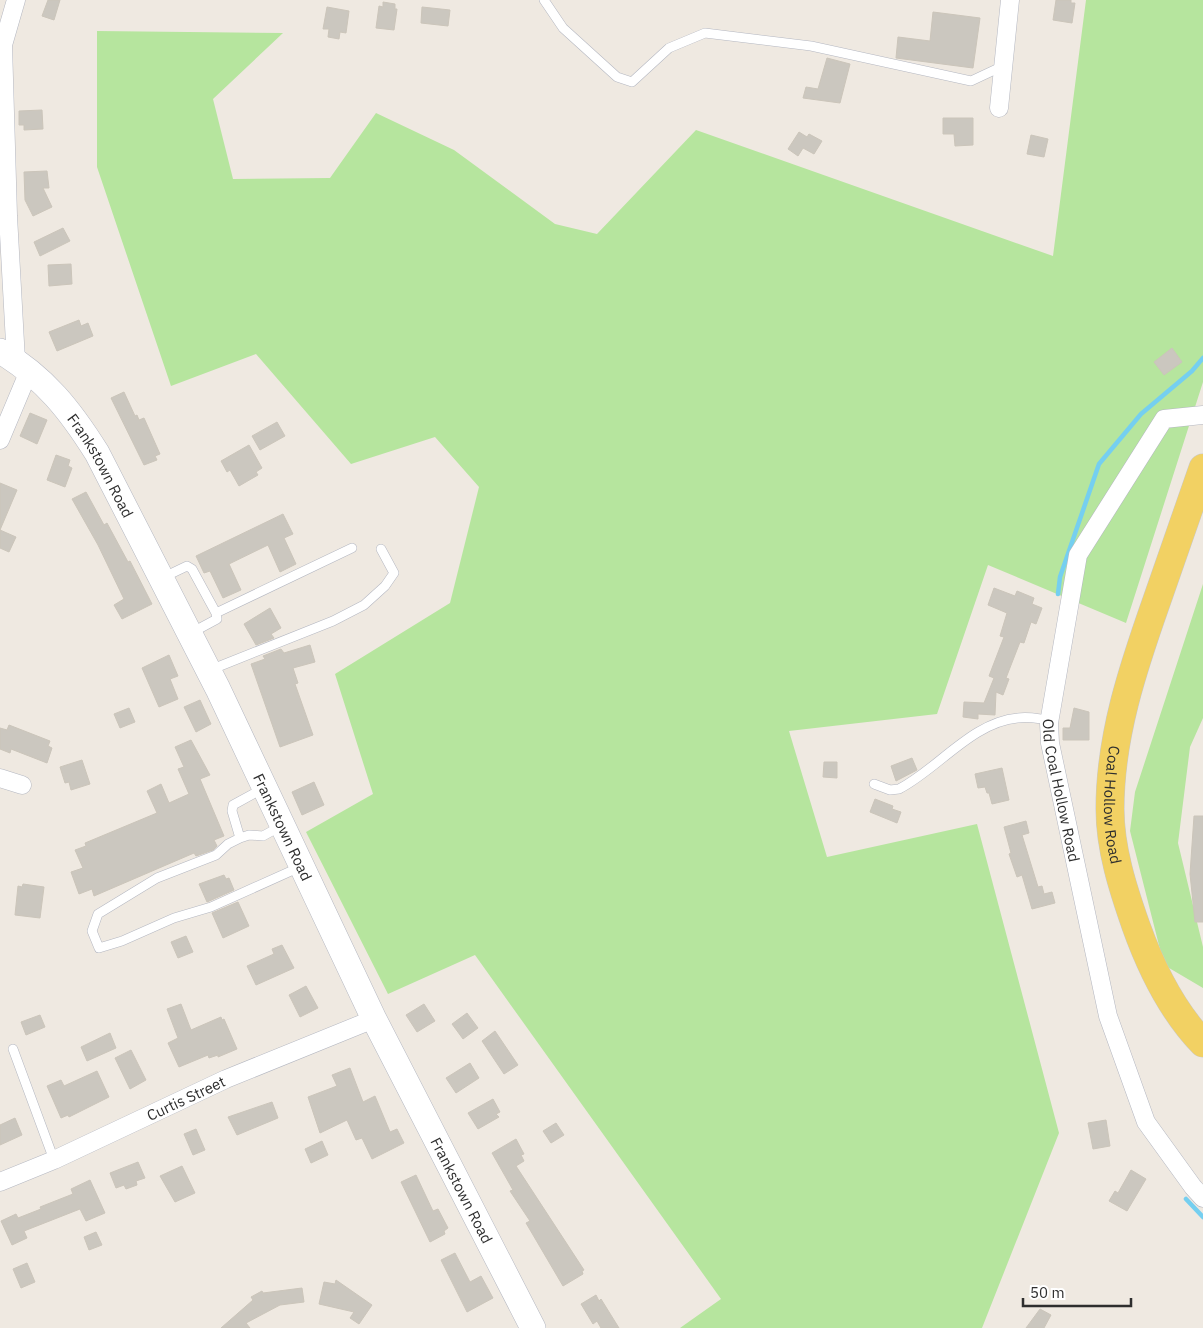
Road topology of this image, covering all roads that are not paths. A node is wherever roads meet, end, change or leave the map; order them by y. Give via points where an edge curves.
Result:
1 (16, 0) edge
2 (544, 0) edge
3 (1010, 0) edge
4 (5, 18) edge
5 (1003, 66) junction
6 (999, 108) dead end
7 (4, 216) edge
8 (15, 361) edge
9 (1203, 415) edge
10 (0, 440) edge
11 (1203, 468) edge
12 (352, 548) dead end
13 (381, 549) dead end
14 (161, 578) junction
15 (216, 613) junction
16 (189, 634) junction
17 (208, 671) junction
18 (1049, 720) junction
19 (0, 778) edge
20 (874, 784) dead end
21 (22, 785) dead end
22 (265, 788) junction
23 (282, 825) junction
24 (240, 838) junction
25 (302, 866) junction
26 (374, 1019) junction
27 (1203, 1043) edge
28 (13, 1049) dead end
29 (54, 1160) junction
30 (0, 1182) edge
31 (1203, 1198) edge
32 (532, 1328) edge

1 - 4 street
2 - 5 lane via 564,28 617,77 632,82 669,48 705,33 811,46 971,81
3 - 5 street
4 - 7 street
5 - 6 street
7 - 8 street
8 - 10 street
8 - 14 main road, Frankstown Road via 54,392 75,419 97,453
9 - 18 street, Old Coal Hollow Road via 1164,419 1078,555
11 - 27 main road, Coal Hollow Road via 1129,684 1111,773 1110,811 1115,851 1139,935 1156,975
12 - 15 lane
13 - 17 lane via 394,573 364,605 333,621
14 - 15 lane via 187,566 192,568
14 - 16 main road, Frankstown Road
15 - 16 lane via 217,619
16 - 17 main road, Frankstown Road
17 - 22 main road, Frankstown Road
18 - 20 lane via 1007,720 972,737 899,789 890,790
18 - 31 street, Old Coal Hollow Road via 1050,743 1108,1016 1146,1122
19 - 21 street
22 - 23 main road, Frankstown Road
22 - 24 lane via 233,806
23 - 24 lane via 263,836
23 - 25 main road, Frankstown Road
24 - 25 lane via 216,855 157,878 98,914 92,931 99,948 211,907
25 - 26 main road, Frankstown Road
26 - 29 street, Curtis Street via 226,1079
26 - 32 main road, Frankstown Road
28 - 29 lane
29 - 30 street, Curtis Street

